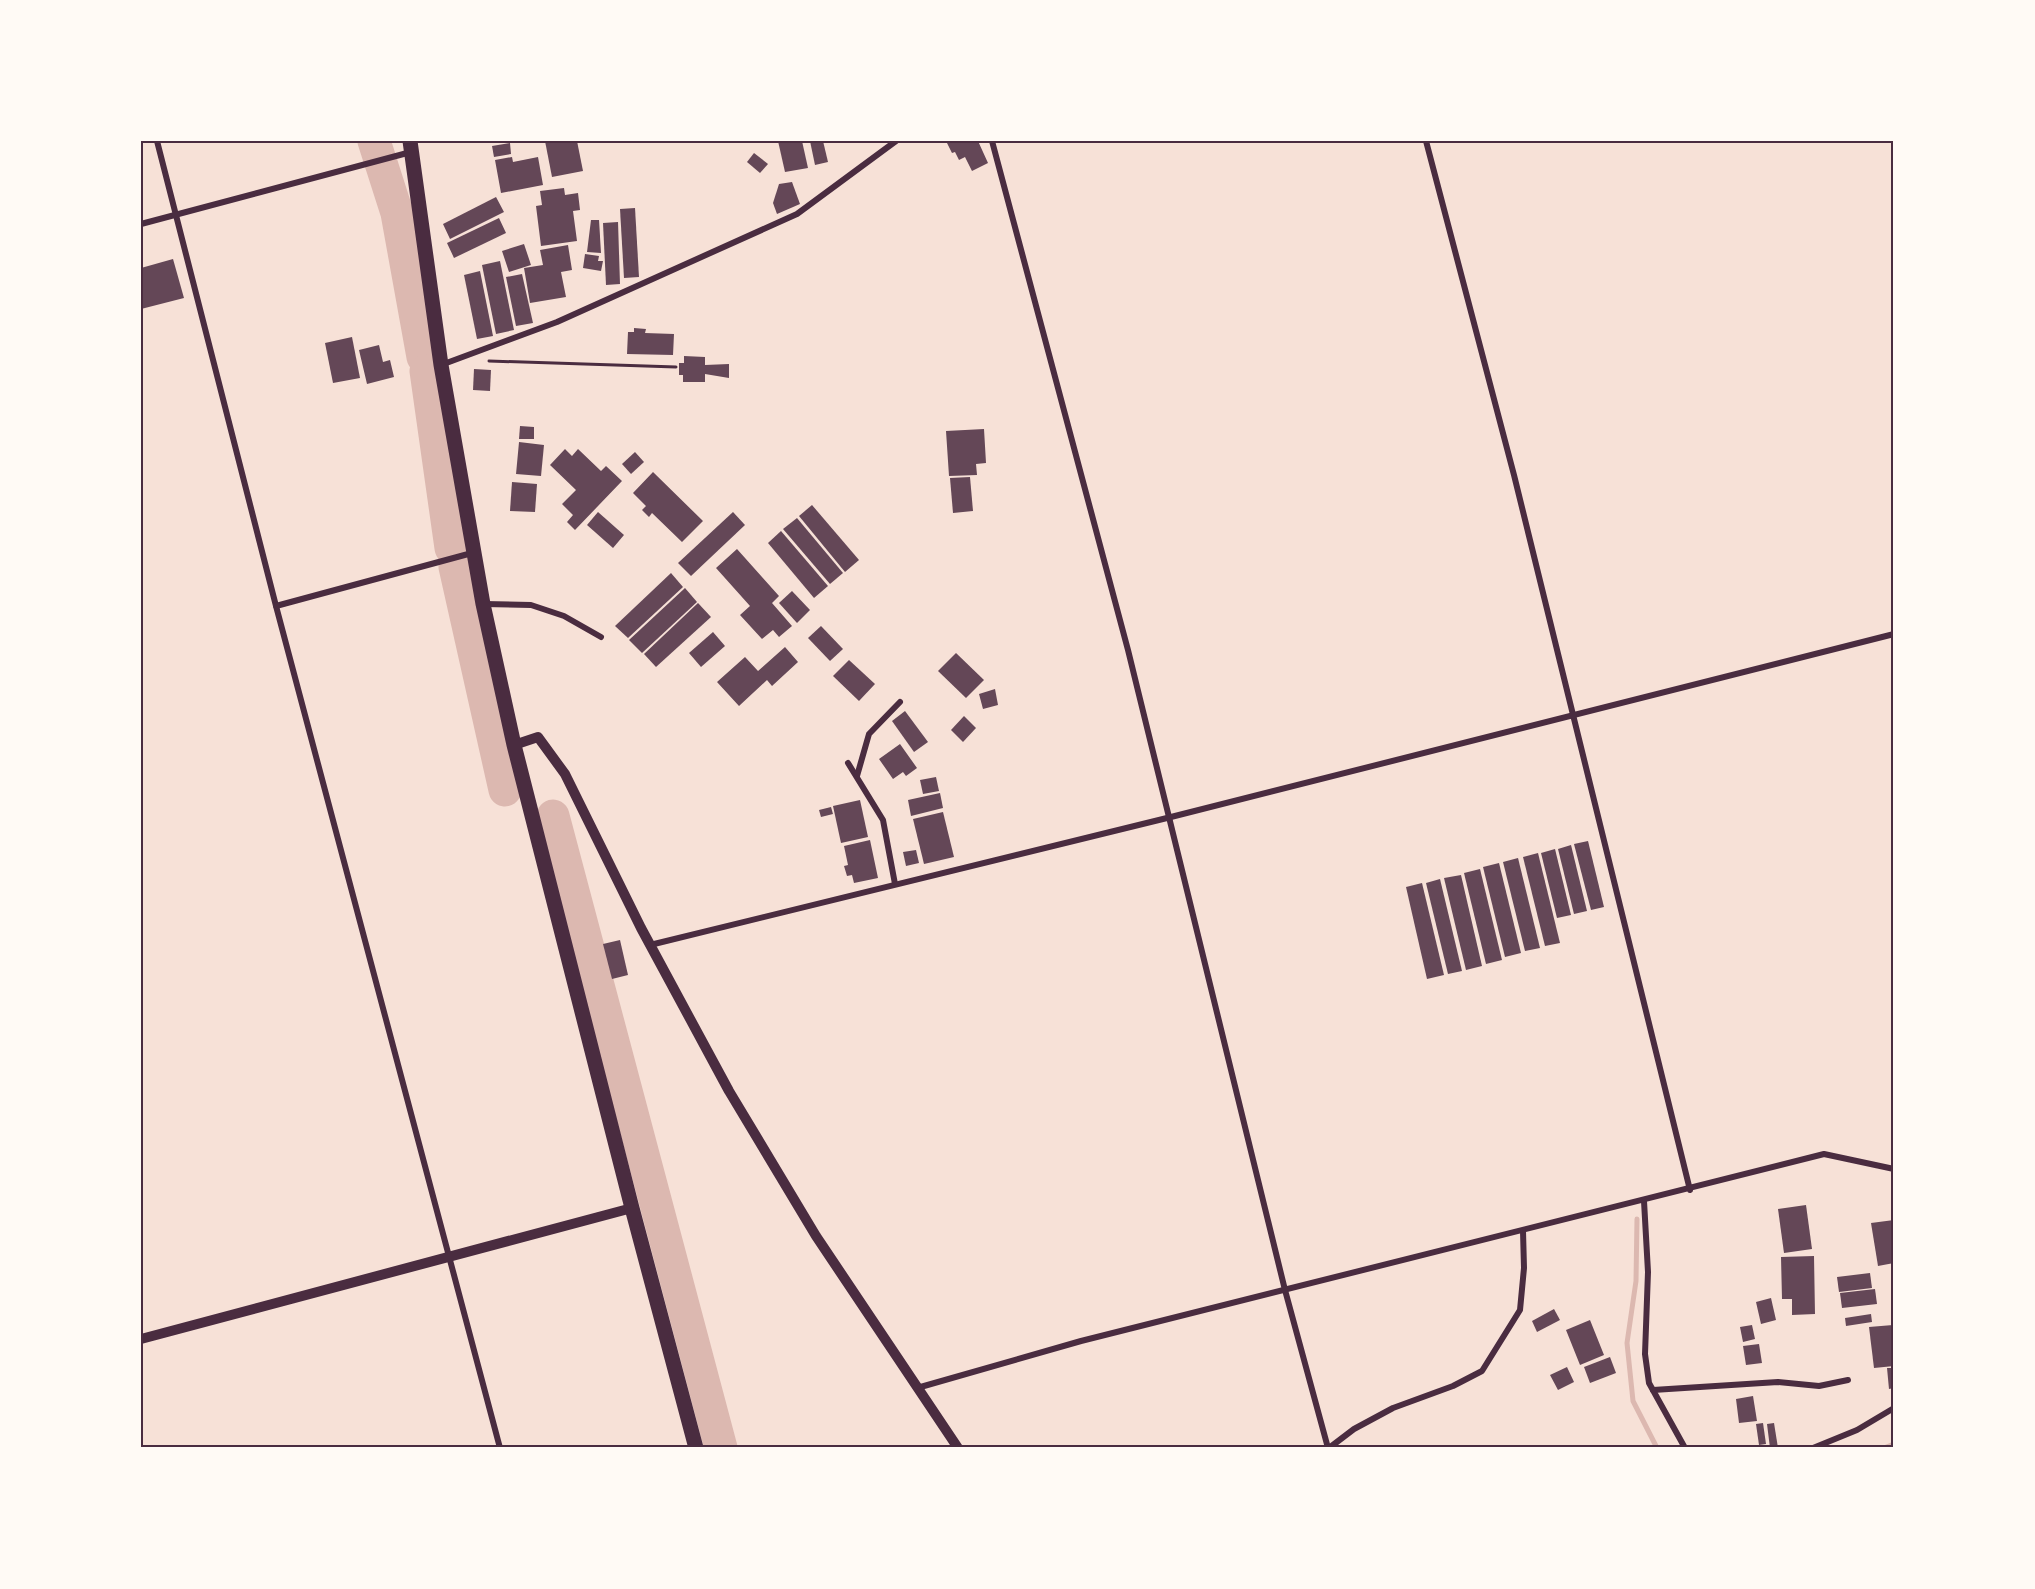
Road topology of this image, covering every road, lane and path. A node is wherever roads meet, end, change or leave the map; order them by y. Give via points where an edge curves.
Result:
1 (157, 141) edge
2 (896, 141) edge
3 (992, 141) edge
4 (1426, 141) edge
5 (411, 146) edge
6 (177, 214) junction
7 (141, 224) edge
8 (479, 360) dead end
9 (441, 365) junction
10 (676, 367) dead end
11 (472, 553) junction
12 (483, 604) junction
13 (276, 606) junction
14 (1894, 634) edge
15 (601, 638) dead end
16 (900, 702) dead end
17 (1571, 714) junction
18 (514, 745) junction
19 (848, 763) dead end
20 (857, 776) junction
21 (1167, 818) junction
22 (895, 884) junction
23 (650, 945) junction
24 (1894, 1169) edge
25 (1690, 1190) junction
26 (1644, 1201) junction
27 (632, 1208) junction
28 (1522, 1231) junction
29 (449, 1257) junction
30 (1285, 1290) junction
31 (141, 1339) edge
32 (1848, 1380) dead end
33 (917, 1388) junction
34 (1653, 1390) junction
35 (1894, 1408) edge
36 (500, 1448) edge
37 (696, 1448) edge
38 (958, 1448) edge
39 (1329, 1448) edge
40 (1685, 1448) edge
41 (1813, 1448) edge

1 - 6 street
2 - 9 street via 797,214 556,322
3 - 21 street via 1128,650
4 - 17 street via 1514,475
5 - 6 street via 390,158
5 - 9 main road
6 - 7 street
6 - 13 street
8 - 10 path
9 - 11 main road
11 - 12 main road
11 - 13 street
12 - 15 street via 531,605 564,616
12 - 18 main road
13 - 29 street
14 - 17 street
16 - 20 street via 869,734
17 - 21 street
17 - 25 street
18 - 23 street via 538,737 565,774
18 - 27 main road
19 - 20 street
20 - 22 street via 883,820
21 - 22 street
21 - 30 street
22 - 23 street
23 - 33 street via 729,1091 816,1236
24 - 25 street via 1824,1154
25 - 26 street
26 - 28 street
26 - 34 street via 1648,1272 1646,1354
27 - 29 street
27 - 37 main road
28 - 30 street
28 - 39 street via 1520,1310 1482,1371 1393,1408
29 - 31 street
29 - 36 street
30 - 33 street via 1081,1341
30 - 39 street
32 - 34 street via 1819,1386 1778,1382
33 - 38 street
34 - 40 street
35 - 41 street via 1857,1430

